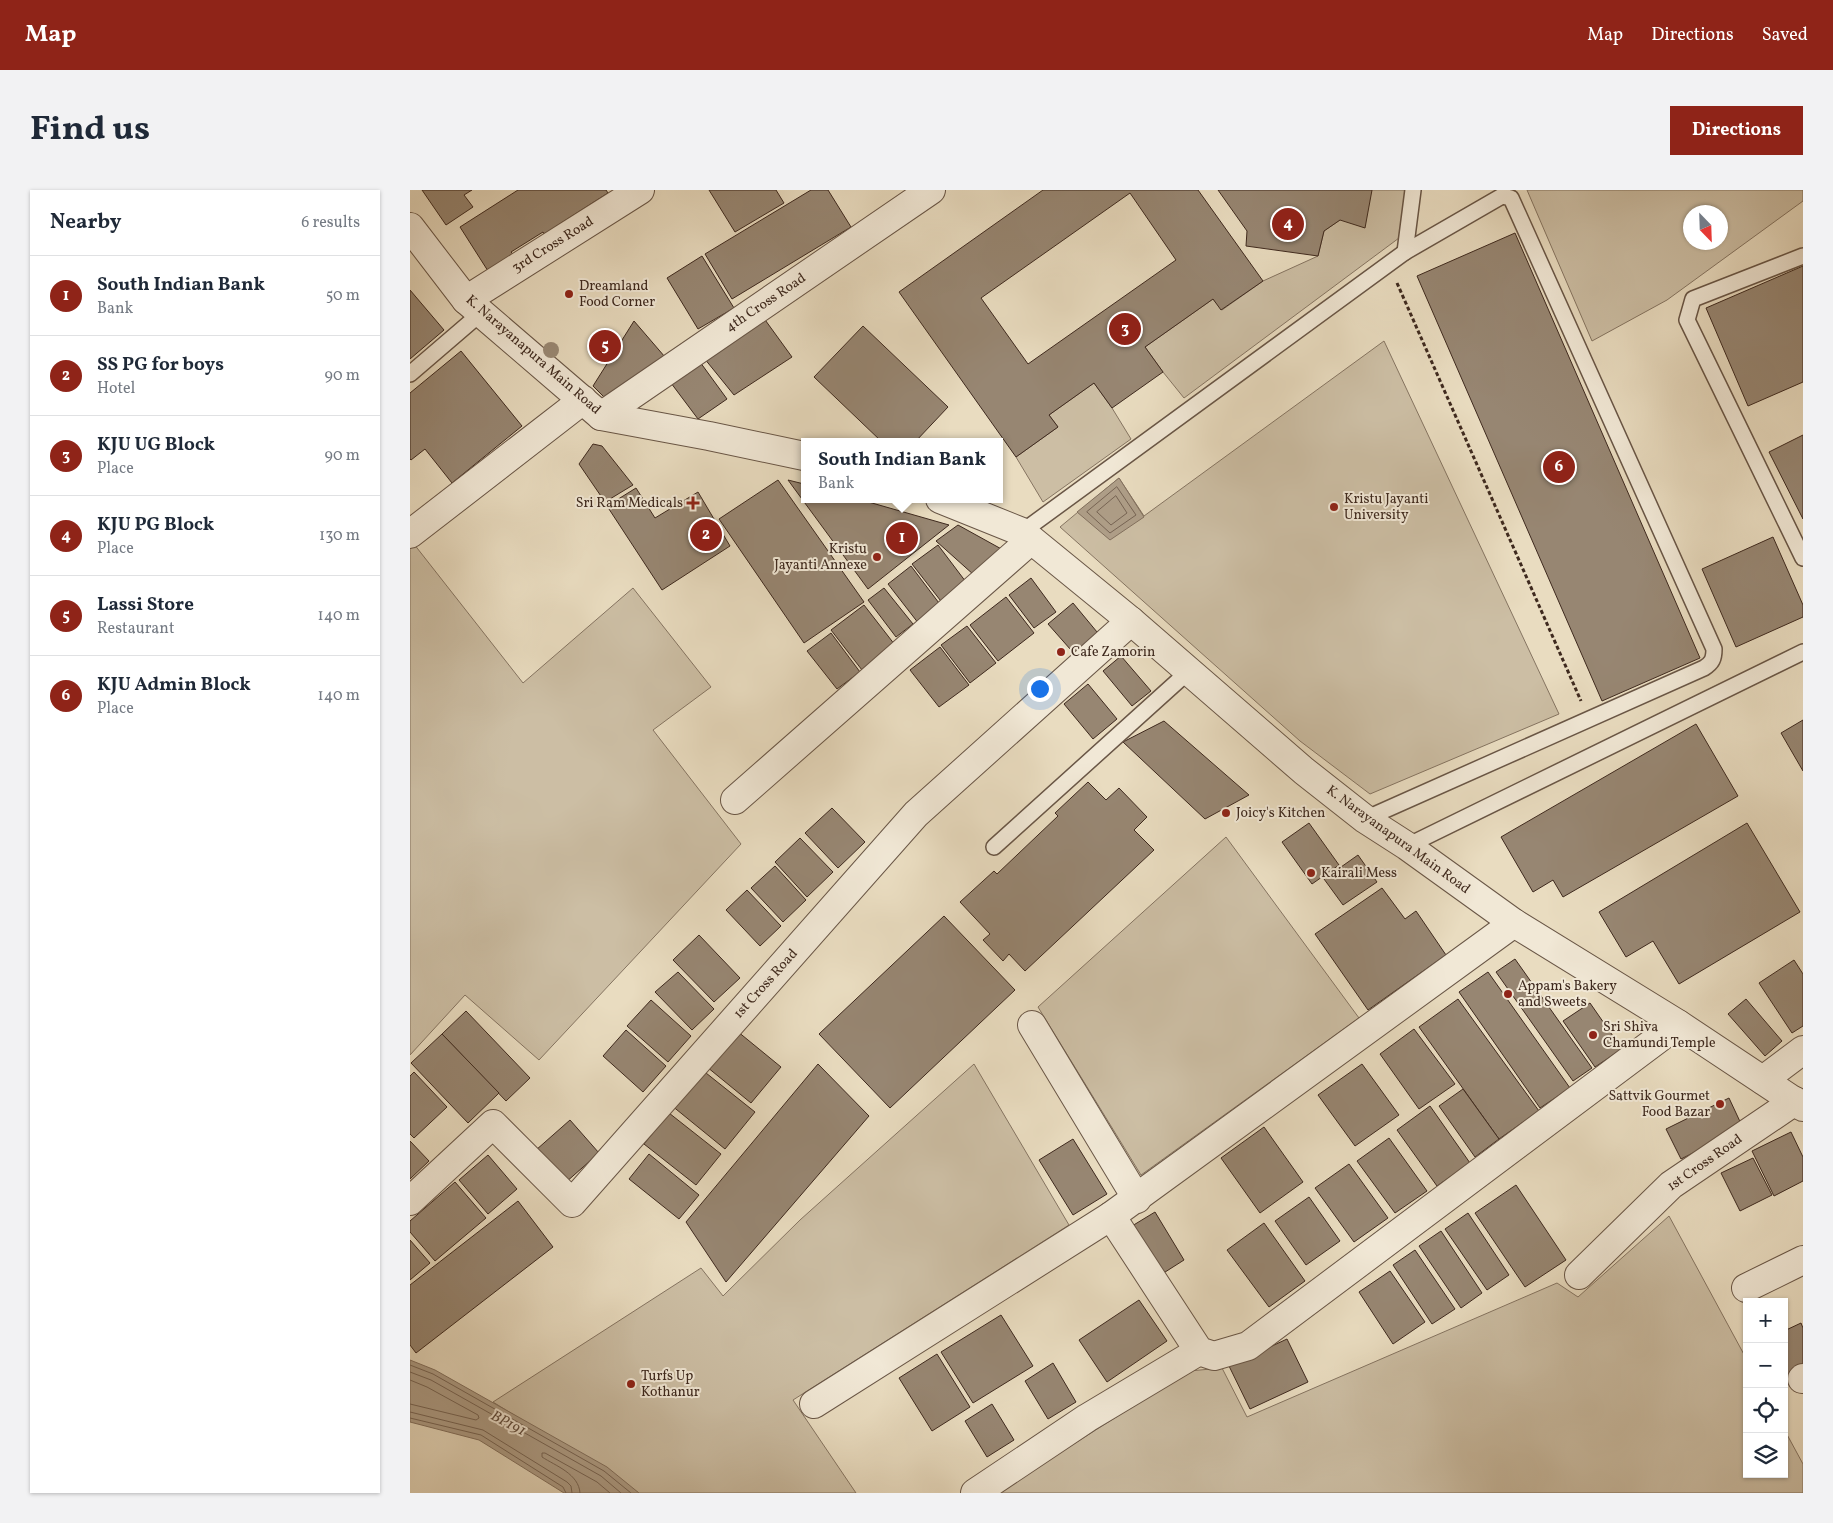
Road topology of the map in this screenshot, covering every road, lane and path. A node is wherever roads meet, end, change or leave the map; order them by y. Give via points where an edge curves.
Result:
1 (640, 190) edge
2 (931, 190) edge
3 (1413, 190) edge
4 (410, 227) edge
5 (1405, 252) junction
6 (1803, 256) edge
7 (1388, 264) junction
8 (473, 306) junction
9 (410, 374) edge
10 (592, 408) junction
11 (801, 455) edge
12 (949, 503) edge
13 (410, 534) edge
14 (1026, 536) junction
15 (1803, 558) edge
16 (1131, 621) junction
17 (1803, 652) edge
18 (1189, 671) junction
19 (1589, 720) junction
20 (735, 800) dead end
21 (1365, 819) junction
22 (1407, 846) junction
23 (994, 847) dead end
24 (1514, 923) junction
25 (1678, 1024) junction
26 (1032, 1025) dead end
27 (1803, 1050) edge
28 (1763, 1080) junction
29 (1799, 1104) edge
30 (1136, 1199) junction
31 (410, 1201) edge
32 (1111, 1216) junction
33 (1803, 1260) edge
34 (1579, 1275) dead end
35 (1746, 1288) dead end
36 (1199, 1351) junction
37 (814, 1404) dead end
38 (975, 1493) edge

1 - 8 street, 3rd Cross Road
2 - 10 street, 4th Cross Road
3 - 5 lane
4 - 8 street, K. Narayanapura Main Road
5 - 7 lane
5 - 19 lane via 1502,196 1511,198 1714,649 1711,664 1704,668
6 - 15 lane via 1693,299 1687,320
7 - 14 lane
7 - 19 path
8 - 9 lane
8 - 10 street, K. Narayanapura Main Road
10 - 11 street, K. Narayanapura Main Road
10 - 13 street, 4th Cross Road
12 - 14 street, K. Narayanapura Main Road
14 - 16 street, K. Narayanapura Main Road
14 - 20 street
16 - 18 street, K. Narayanapura Main Road
16 - 31 street, 1st Cross Road via 916,814 572,1203 493,1124
17 - 22 lane
18 - 21 street, K. Narayanapura Main Road via 1304,771
18 - 23 lane
19 - 21 lane
21 - 22 street, K. Narayanapura Main Road
22 - 24 street, K. Narayanapura Main Road
24 - 25 street, K. Narayanapura Main Road
24 - 30 street
25 - 28 street, K. Narayanapura Main Road
25 - 36 street via 1248,1346 1214,1356
26 - 30 street
27 - 28 street
28 - 29 street, K. Narayanapura Main Road
29 - 34 street, 1st Cross Road via 1671,1185
30 - 32 street
32 - 36 street
32 - 37 street
33 - 35 street
36 - 38 street via 1087,1418

